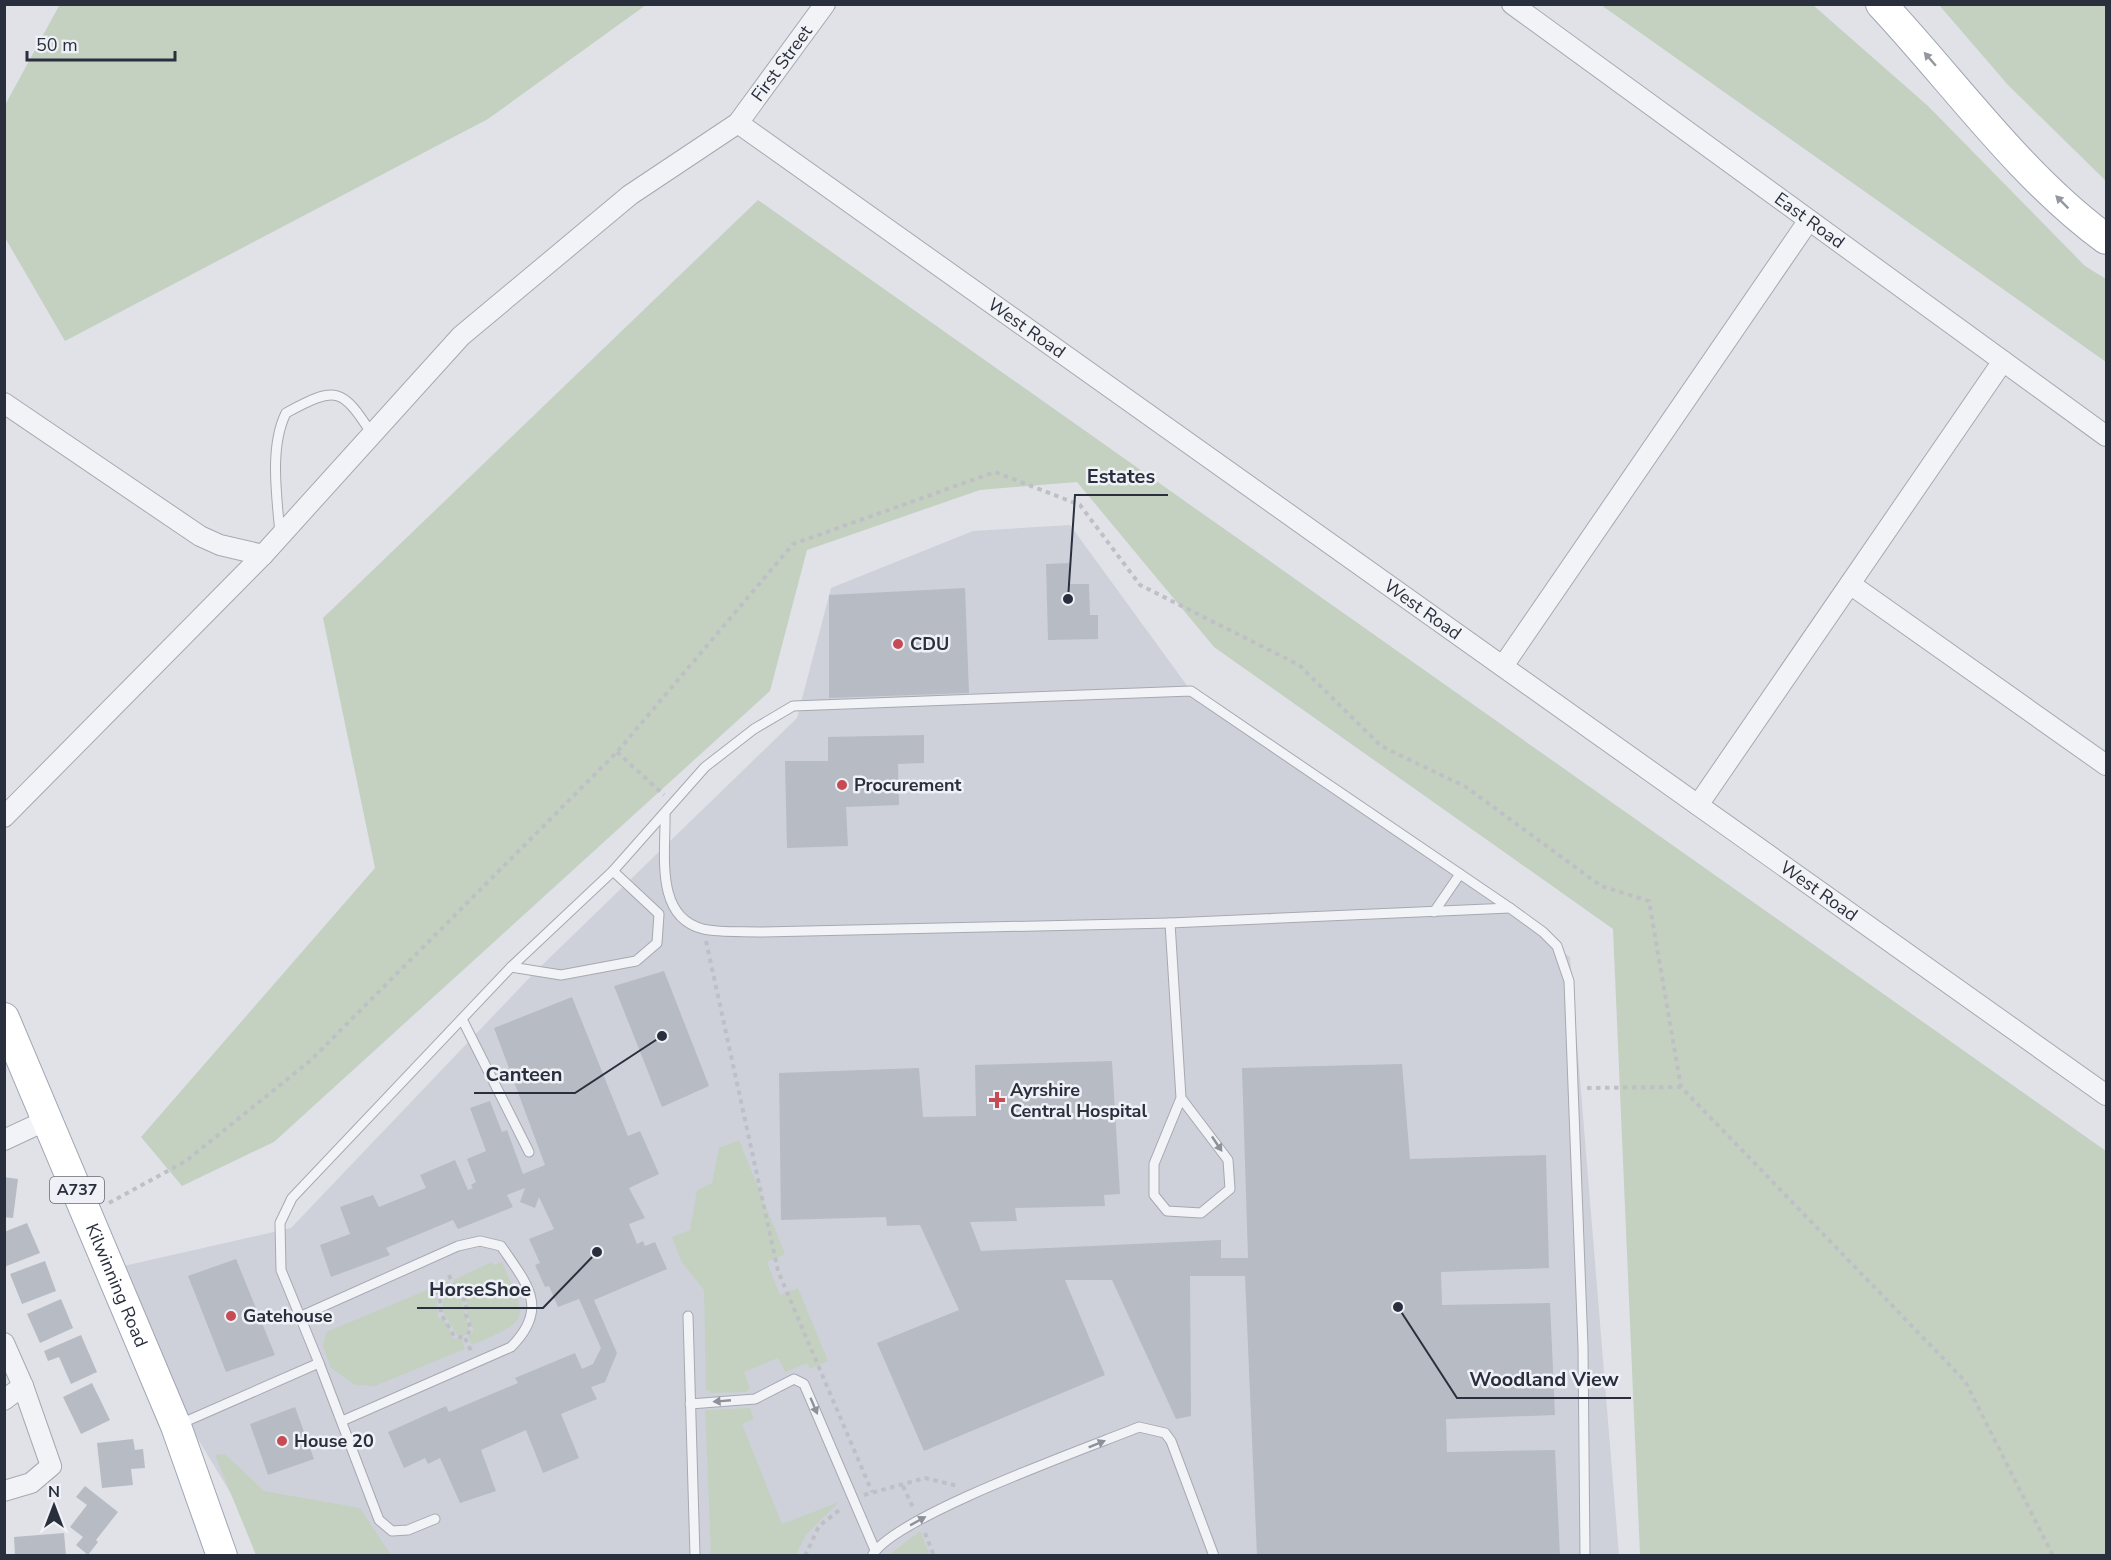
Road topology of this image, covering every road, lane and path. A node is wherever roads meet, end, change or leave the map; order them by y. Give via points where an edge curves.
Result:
1 (825, 4) edge
2 (1512, 4) edge
3 (1881, 4) edge
4 (738, 123) junction
5 (1809, 220) junction
6 (2106, 239) edge
7 (2003, 361) junction
8 (5, 405) edge
9 (372, 434) junction
10 (2106, 436) edge
11 (280, 536) junction
12 (263, 555) junction
13 (1850, 584) junction
14 (1503, 666) junction
15 (617, 752) junction
16 (2106, 765) edge
17 (673, 804) junction
18 (1698, 805) junction
19 (665, 813) junction
20 (4, 817) edge
21 (613, 871) junction
22 (1460, 874) junction
23 (1509, 908) junction
24 (1434, 912) junction
25 (1170, 923) junction
26 (703, 929) junction
27 (511, 967) junction
28 (4, 1018) edge
29 (462, 1018) junction
30 (1681, 1087) junction
31 (1574, 1089) junction
32 (2106, 1095) edge
33 (1181, 1098) junction
34 (47, 1120) junction
35 (4, 1140) edge
36 (528, 1152) dead end
37 (87, 1215) junction
38 (449, 1275) dead end
39 (433, 1282) dead end
40 (688, 1316) dead end
41 (299, 1317) junction
42 (4, 1343) edge
43 (319, 1363) junction
44 (23, 1386) junction
45 (4, 1400) edge
46 (690, 1404) junction
47 (342, 1420) junction
48 (176, 1426) junction
49 (4, 1491) edge
50 (981, 1491) junction
51 (872, 1492) junction
52 (853, 1499) junction
53 (435, 1519) dead end
54 (873, 1553) edge
55 (222, 1556) edge
56 (695, 1556) edge
57 (804, 1556) edge
58 (1214, 1556) edge
59 (1585, 1556) edge
60 (2053, 1556) edge

1 - 4 street, First Street
2 - 5 street, East Road
6 -> 3 main road via 2080,220 1985,123
4 - 9 street via 630,195 461,336
4 - 14 street, West Road
5 - 7 street, East Road
5 - 14 street
7 - 10 street, East Road
7 - 13 street
8 - 12 street via 200,536
9 - 11 street
9 - 11 lane via 349,400 335,395 286,412 278,455
11 - 12 street
12 - 20 street
13 - 16 street
13 - 18 street
14 - 18 street, West Road
15 - 17 path
15 - 30 path via 793,544 995,472 1080,505 1140,585 1299,665 1381,746 1466,787 1601,886 1649,901
15 - 37 path via 311,1060 186,1161
17 - 19 lane
17 - 22 lane via 705,767 754,729 793,706 1191,691
18 - 32 street, West Road
19 - 21 lane
19 - 26 lane via 667,898 681,920
21 - 27 lane
21 - 27 lane via 659,914 657,943 636,961 561,975
22 - 23 lane
22 - 24 lane
23 - 24 lane
23 - 31 lane via 1543,932 1557,946 1563,960 1569,981
24 - 25 lane
25 - 26 lane via 763,932
25 - 33 lane
26 - 51 path via 778,1271
27 - 29 lane
28 - 34 main road, Kilwinning Road / A737
29 - 36 lane
29 - 41 lane via 292,1198 280,1222 279,1252 281,1270
30 - 31 path
30 - 60 path via 1965,1381
31 - 59 lane
33 -> 33 lane via 1228,1160 1230,1189 1201,1213 1167,1211 1154,1195 1154,1164
34 - 35 street
34 - 37 main road, Kilwinning Road / A737
37 - 48 main road, Kilwinning Road / A737
38 - 39 path via 457,1294 466,1301 471,1329 465,1338 454,1336 441,1314
40 - 46 lane
41 - 43 lane
41 - 47 lane via 458,1246 480,1241 501,1246 528,1284 534,1309 526,1332 511,1347
42 - 44 street
43 - 47 lane
43 - 48 lane
44 - 45 street
44 - 49 street via 51,1466 31,1483
46 - 52 lane via 755,1399 794,1379 804,1384
46 - 56 lane
47 - 53 lane via 379,1520 392,1531 408,1530
48 - 55 main road, Kilwinning Road / A737
50 - 51 path via 925,1478
54 -> 50 lane via 891,1536
50 -> 58 lane via 1140,1427 1155,1429 1172,1441
51 - 52 path
52 - 54 lane
52 - 57 path via 819,1526

